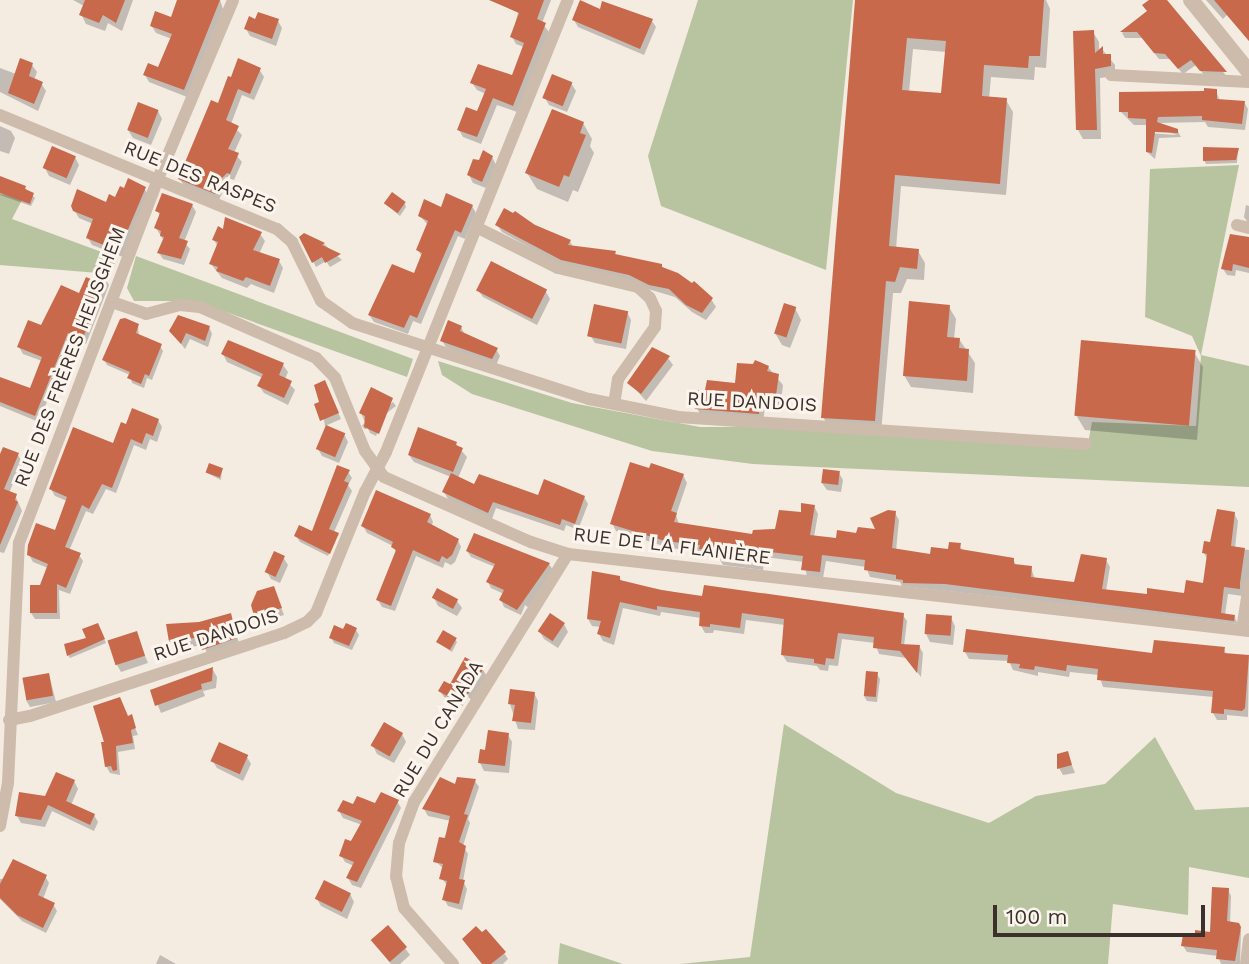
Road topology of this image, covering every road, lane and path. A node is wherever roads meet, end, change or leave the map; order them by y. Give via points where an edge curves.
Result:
1 (233, 0) edge
2 (568, 0) edge
3 (1191, 0) edge
4 (1249, 72) edge
5 (1111, 75) dead end
6 (1249, 82) edge
7 (0, 115) edge
8 (158, 181) junction
9 (478, 228) junction
10 (113, 302) junction
11 (425, 347) junction
12 (614, 404) junction
13 (1086, 444) dead end
14 (376, 470) junction
15 (568, 554) junction
16 (1249, 585) edge
17 (1245, 631) edge
18 (9, 720) junction
19 (0, 826) edge
20 (1249, 939) edge
21 (453, 964) edge
22 (1246, 964) edge

1 - 8 street, RUE DES FRÈRES HEUSGHEM
2 - 9 street, RUE DANDOIS
3 - 4 street
5 - 6 street
7 - 8 street, RUE DES RASPES
8 - 10 street, RUE DES FRÈRES HEUSGHEM
8 - 11 street, RUE DES RASPES via 277,229 292,242 321,301 352,323
9 - 11 street, RUE DANDOIS
9 - 12 street via 558,268 638,287 650,298 656,311 655,327 618,379
10 - 14 street via 146,314 180,305 200,307 316,358 335,378
10 - 18 street, RUE DES FRÈRES HEUSGHEM via 19,542
11 - 12 street, RUE DANDOIS
11 - 14 street, RUE DANDOIS
12 - 13 street, RUE DANDOIS via 678,417
14 - 15 street, RUE DE LA FLANIÈRE via 392,483
14 - 18 street, RUE DANDOIS via 321,604 307,622 284,634
15 - 17 street, RUE DE LA FLANIÈRE
15 - 21 street, RUE DU CANADA via 414,802 400,843 396,877 404,908
16 - 17 street, RUE DE LA FLANIÈRE
18 - 19 street, RUE DES FRÈRES HEUSGHEM via 8,783
20 - 22 street

